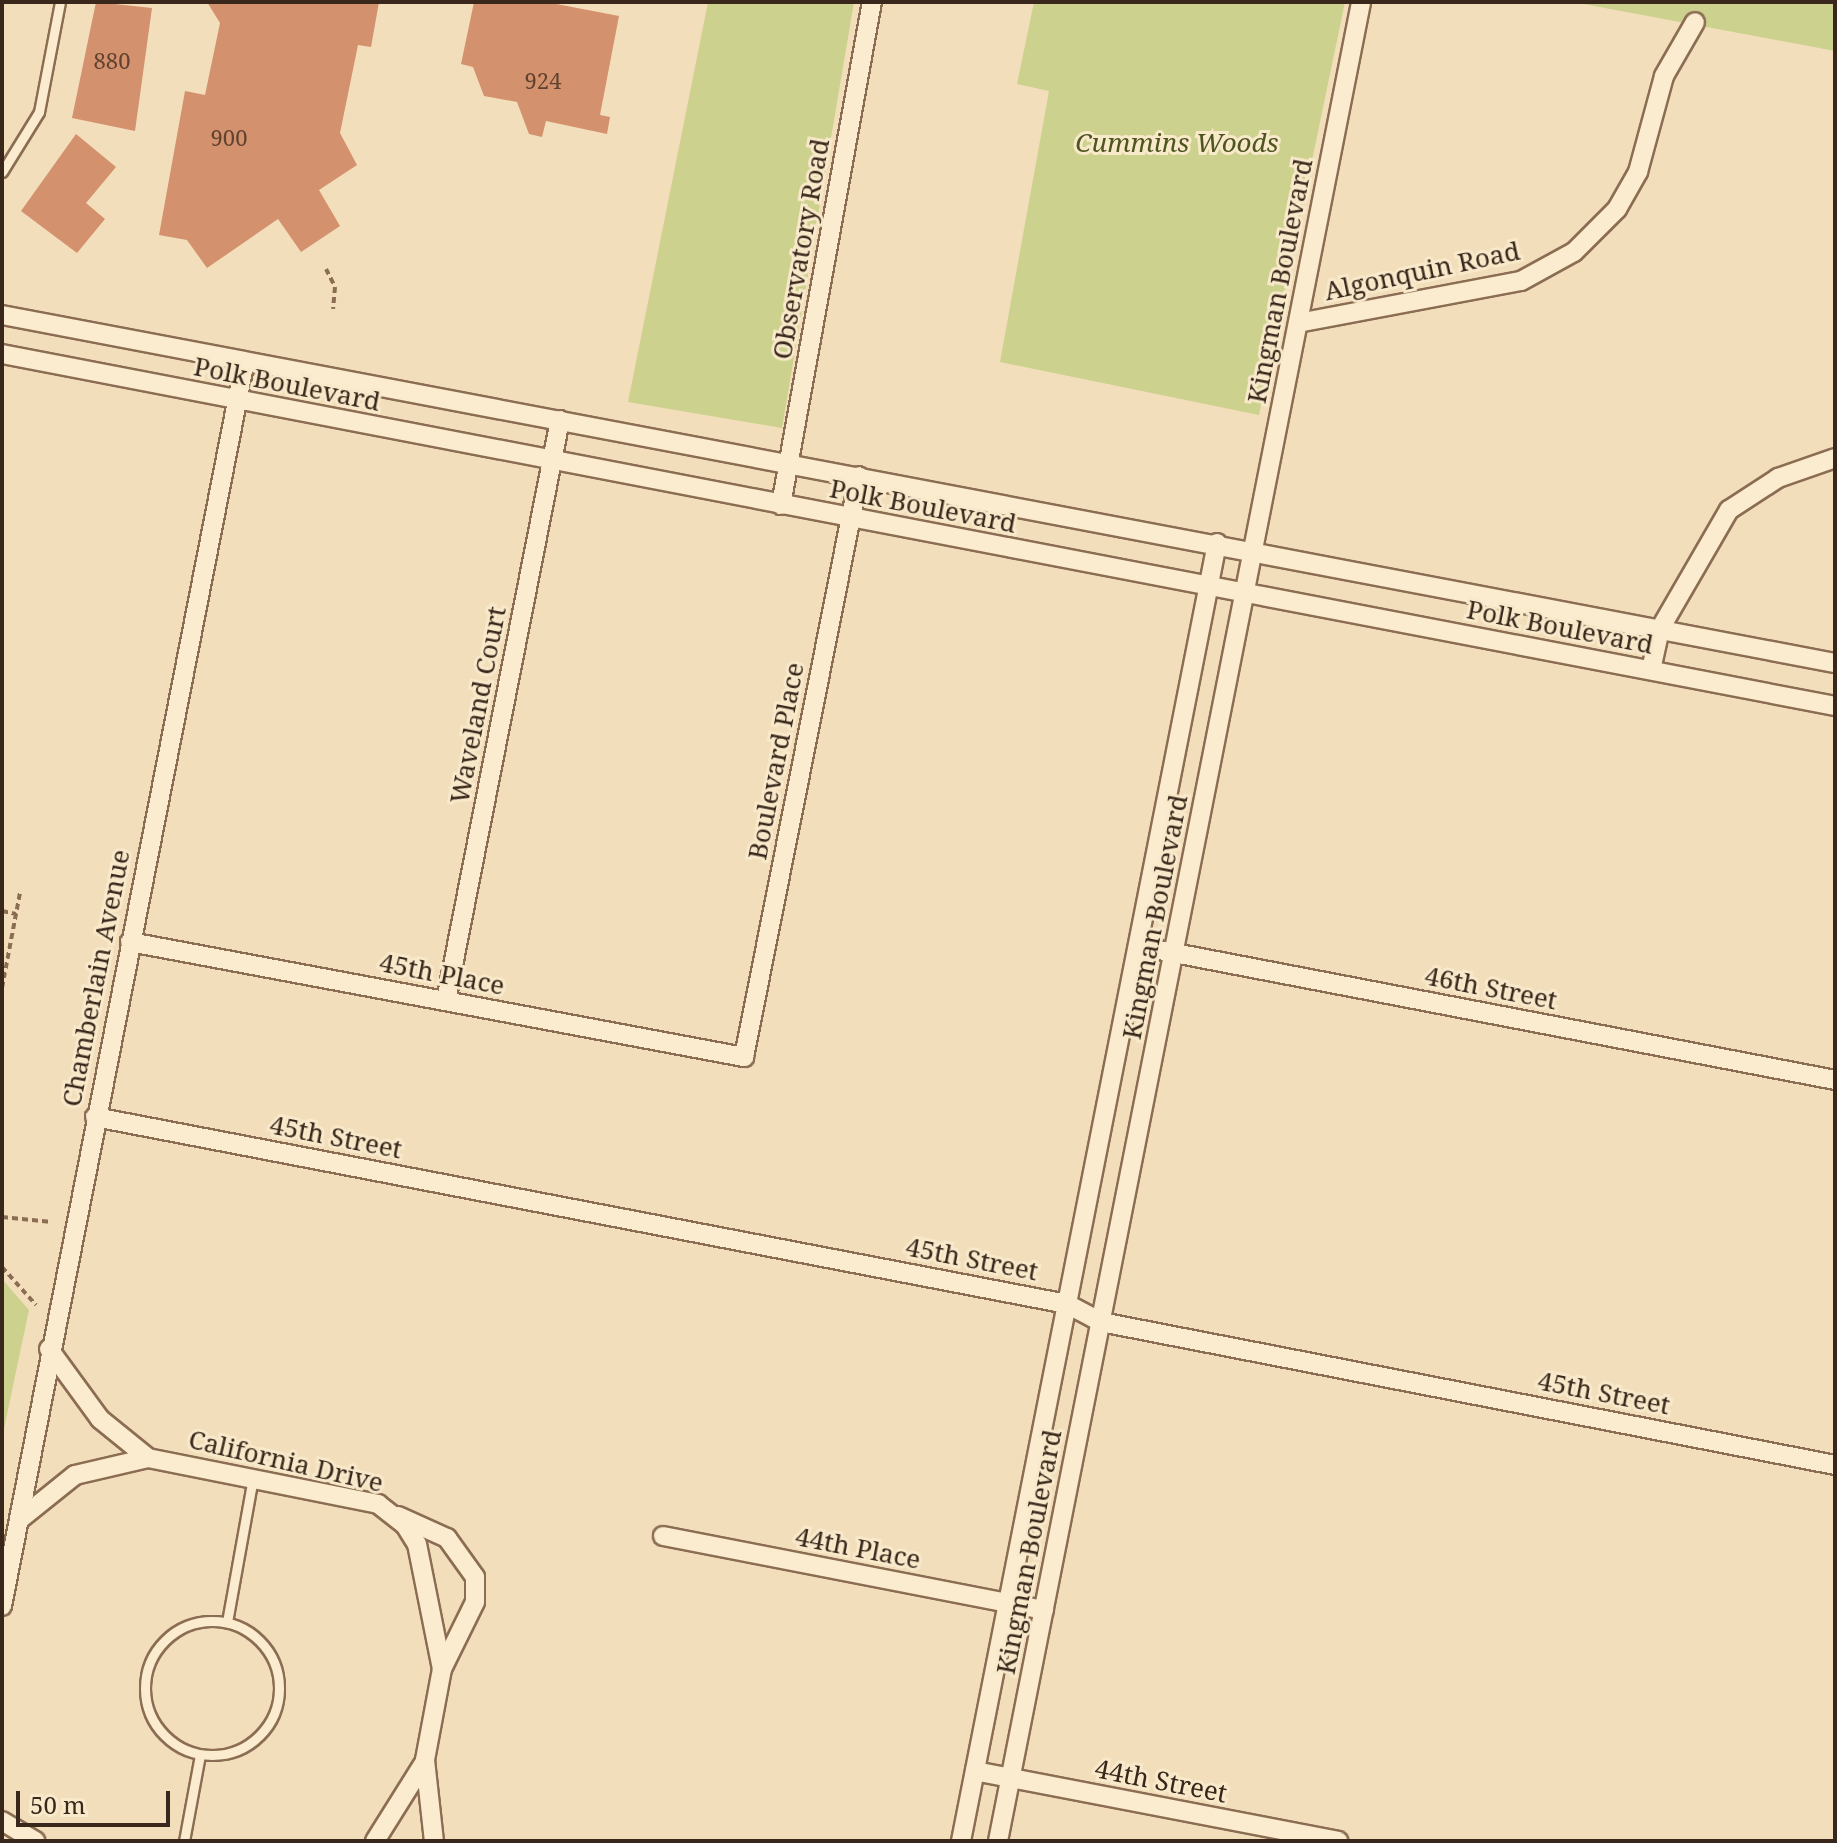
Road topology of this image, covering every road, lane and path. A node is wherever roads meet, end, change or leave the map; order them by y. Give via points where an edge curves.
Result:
1 (60, 2) edge
2 (872, 2) edge
3 (1361, 2) edge
4 (1695, 22) dead end
5 (2, 172) edge
6 (326, 269) dead end
7 (333, 309) dead end
8 (2, 315) edge
9 (1298, 323) junction
10 (2, 354) edge
11 (245, 361) junction
12 (236, 401) junction
13 (560, 420) junction
14 (1835, 458) edge
15 (552, 461) junction
16 (789, 463) junction
17 (859, 476) junction
18 (781, 505) junction
19 (851, 518) junction
20 (1217, 543) junction
21 (1253, 550) junction
22 (1209, 586) junction
23 (1245, 593) junction
24 (1660, 629) junction
25 (1835, 663) edge
26 (1651, 670) junction
27 (1835, 706) edge
28 (20, 893) dead end
29 (2, 911) edge
30 (16, 914) junction
31 (130, 942) junction
32 (1138, 946) junction
33 (2, 952) edge
34 (9, 953) junction
35 (1174, 953) junction
36 (2, 988) edge
37 (446, 1001) junction
38 (744, 1057) joint
39 (1835, 1080) edge
40 (95, 1117) junction
41 (2, 1217) edge
42 (52, 1222) dead end
43 (2, 1267) edge
44 (1067, 1304) junction
45 (36, 1305) dead end
46 (1101, 1322) junction
47 (49, 1349) junction
48 (148, 1458) junction
49 (1835, 1465) edge
50 (253, 1478) junction
51 (392, 1513) junction
52 (19, 1520) junction
53 (663, 1536) dead end
54 (1008, 1603) junction
55 (2, 1606) edge
56 (1044, 1610) junction
57 (227, 1622) junction
58 (442, 1669) junction
59 (200, 1755) junction
60 (425, 1760) junction
61 (975, 1771) junction
62 (1011, 1778) junction
63 (2, 1821) edge
64 (35, 1841) edge
65 (184, 1841) edge
66 (375, 1841) edge
67 (434, 1841) edge
68 (961, 1841) edge
69 (998, 1841) edge
70 (1338, 1841) edge

1 - 5 lane via 39,112
2 - 16 street, Observatory Road
3 - 9 street, Kingman Boulevard
4 - 9 street, Algonquin Road via 1664,76 1638,172 1617,209 1574,252 1521,281
6 - 7 path via 335,287
8 - 11 street, Polk Boulevard
9 - 21 street, Kingman Boulevard
10 - 12 street, Polk Boulevard
11 - 12 street, Chamberlain Avenue
11 - 13 street, Polk Boulevard
12 - 15 street, Polk Boulevard
12 - 31 street, Chamberlain Avenue
13 - 15 street, Waveland Court
13 - 16 street, Polk Boulevard
14 - 24 street via 1778,478 1729,510
15 - 18 street, Polk Boulevard
15 - 37 street, Waveland Court
16 - 17 street, Polk Boulevard
16 - 18 street, Observatory Road
17 - 19 street, Boulevard Place
17 - 20 street, Polk Boulevard
18 - 19 street, Polk Boulevard
19 - 22 street, Polk Boulevard
19 - 38 street, Boulevard Place
20 - 21 street, Polk Boulevard
20 - 22 street, Kingman Boulevard
21 - 23 street, Kingman Boulevard
21 - 24 street, Polk Boulevard
22 - 23 street, Polk Boulevard
22 - 32 street, Kingman Boulevard
23 - 26 street, Polk Boulevard
23 - 35 street, Kingman Boulevard
24 - 25 street, Polk Boulevard
24 - 26 street
26 - 27 street, Polk Boulevard
28 - 30 path
29 - 30 path
30 - 34 path
31 - 37 street, 45th Place
31 - 40 street, Chamberlain Avenue
32 - 35 street, 46th Street
32 - 44 street, Kingman Boulevard
33 - 34 path
34 - 36 path
35 - 39 street, 46th Street
35 - 46 street, Kingman Boulevard
37 - 38 street, 45th Place
40 - 44 street, 45th Street
40 - 47 street, Chamberlain Avenue
41 - 42 path
43 - 45 path
44 - 46 street, 45th Street
44 - 54 street, Kingman Boulevard
46 - 49 street, 45th Street
46 - 56 street, Kingman Boulevard
47 - 48 street, California Drive via 100,1419
47 - 52 street, Chamberlain Avenue
48 - 50 street, California Drive
48 - 52 street, California Drive via 75,1475
50 - 51 street, California Drive
50 - 57 lane
51 - 58 street, California Drive via 417,1544
51 - 58 street via 447,1538 475,1577 475,1602
52 - 55 street, Chamberlain Avenue
53 - 54 street, 44th Place
54 - 56 street, 44th Place
54 - 61 street, Kingman Boulevard
56 - 62 street, Kingman Boulevard
57 - 59 lane via 256,1637 273,1661 277,1703 264,1729 241,1749
57 - 59 lane via 193,1623 173,1633 147,1668 148,1710 158,1728
58 - 60 street, California Drive
59 - 65 lane
60 - 66 street, California Drive
60 - 67 street, California Drive
61 - 62 street, 44th Street
61 - 68 street, Kingman Boulevard
62 - 69 street, Kingman Boulevard
62 - 70 street, 44th Street
63 - 64 street

